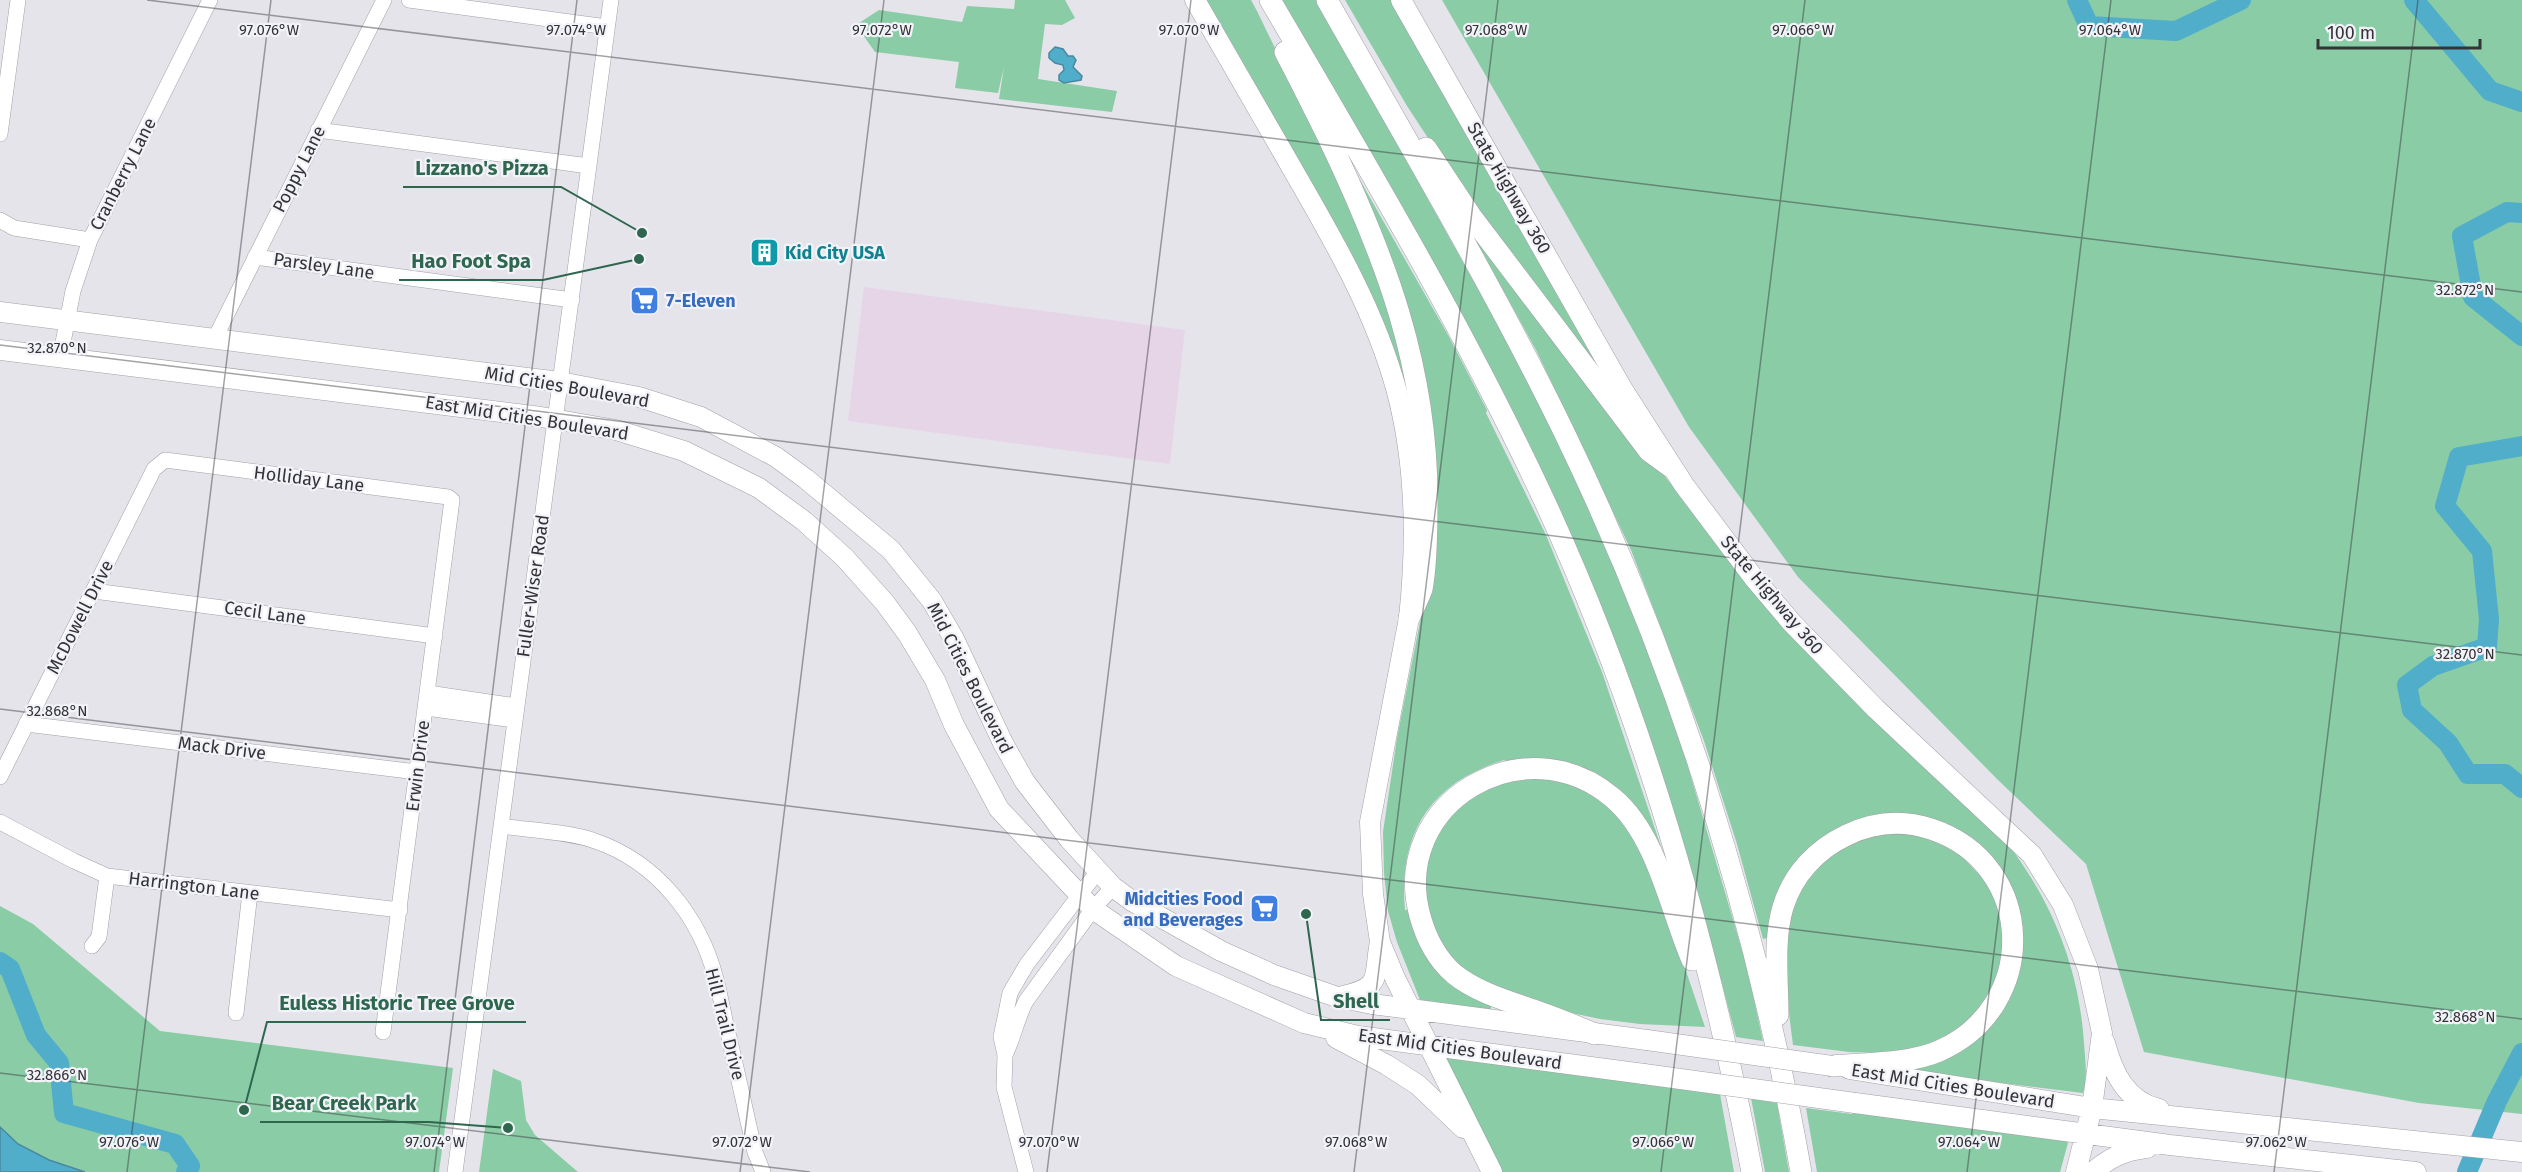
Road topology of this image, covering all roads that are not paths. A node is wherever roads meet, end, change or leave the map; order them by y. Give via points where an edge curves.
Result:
1 (18, 0) edge
2 (210, 0) edge
3 (384, 0) edge
4 (409, 0) edge
5 (611, 0) edge
6 (1195, 0) edge
7 (1256, 0) edge
8 (1270, 0) edge
9 (1327, 0) edge
10 (1338, 0) edge
11 (1401, 0) edge
12 (607, 27) junction
13 (318, 130) junction
14 (0, 134) edge
15 (589, 166) junction
16 (0, 220) edge
17 (90, 240) junction
18 (255, 257) junction
19 (572, 300) junction
20 (0, 312) edge
21 (68, 320) junction
22 (215, 339) junction
23 (0, 350) edge
24 (60, 358) junction
25 (560, 382) junction
26 (555, 419) junction
27 (165, 460) joint
28 (1671, 467) junction
29 (452, 500) joint
30 (94, 591) junction
31 (1409, 618) junction
32 (435, 636) junction
33 (427, 701) junction
34 (516, 713) junction
35 (26, 724) junction
36 (417, 772) junction
37 (0, 777) edge
38 (0, 822) edge
39 (501, 826) junction
40 (1098, 871) junction
41 (107, 876) junction
42 (1113, 887) junction
43 (249, 893) junction
44 (1078, 895) junction
45 (1094, 909) junction
46 (400, 910) junction
47 (1153, 913) joint
48 (1380, 942) junction
49 (92, 946) dead end
50 (1337, 997) junction
51 (1410, 1009) junction
52 (237, 1013) dead end
53 (1304, 1023) junction
54 (1722, 1026) junction
55 (383, 1032) dead end
56 (2102, 1033) junction
57 (1595, 1034) junction
58 (1427, 1046) junction
59 (1778, 1048) junction
60 (1005, 1055) junction
61 (1832, 1066) junction
62 (2092, 1108) junction
63 (2220, 1122) junction
64 (2084, 1135) junction
65 (1473, 1137) junction
66 (2170, 1145) junction
67 (2522, 1152) edge
68 (455, 1172) edge
69 (762, 1172) edge
70 (1026, 1172) edge
71 (1492, 1172) edge
72 (1752, 1172) edge
73 (1801, 1172) edge
74 (2076, 1172) edge
75 (2093, 1172) edge
76 (2416, 1172) edge

1 - 14 street
2 - 17 street, Cranberry Lane
3 - 13 street, Poppy Lane
4 - 12 street
5 - 12 street, Fuller-Wiser Road
6 - 31 main road via 1341,252 1372,317 1397,392 1410,468 1414,549
7 - 31 highway via 1293,67 1377,246 1412,361 1425,442 1427,518 1422,589
8 - 54 highway via 1437,291 1549,512 1605,646 1657,792
9 - 59 highway via 1525,354 1624,566 1696,760 1752,943
10 - 28 highway via 1419,138 1471,216 1649,451
11 - 28 main road, State Highway 360 via 1623,390
12 - 15 street, Fuller-Wiser Road
13 - 15 street
13 - 18 street, Poppy Lane
15 - 19 street, Fuller-Wiser Road
16 - 17 street via 14,228
17 - 21 street, Cranberry Lane
18 - 19 street, Parsley Lane
18 - 22 street, Poppy Lane
19 - 25 street, Fuller-Wiser Road
20 - 21 main road, Mid Cities Boulevard
21 - 22 main road, Mid Cities Boulevard
21 - 24 street, Cranberry Lane
22 - 25 main road, Mid Cities Boulevard
23 - 24 main road, East Mid Cities Boulevard
24 - 26 main road, East Mid Cities Boulevard
25 - 26 street, Fuller-Wiser Road
25 - 40 main road, Mid Cities Boulevard via 639,397 701,417 776,457 891,550 932,601 954,639 1025,782
26 - 34 street, Fuller-Wiser Road
26 - 44 main road, East Mid Cities Boulevard via 616,430 693,455 759,488 846,558 907,633 935,680 999,809
27 - 29 street, Holliday Lane
27 - 30 street, McDowell Drive via 154,469
28 - 56 main road, State Highway 360 via 1792,623 1875,709 2032,855 2062,905 2088,969
29 - 32 street, Erwin Drive
30 - 32 street, Cecil Lane
30 - 35 street, McDowell Drive
31 - 48 main road via 1370,822 1371,872
32 - 33 street, Erwin Drive
33 - 34 street
33 - 36 street, Erwin Drive
34 - 39 street, Fuller-Wiser Road
35 - 36 street, Mack Drive
35 - 37 street, McDowell Drive
36 - 46 street, Erwin Drive
38 - 41 street, Harrington Lane
39 - 68 street, Fuller-Wiser Road
39 - 69 street, Hill Trail Drive via 592,839 610,846 636,860 684,908 716,978
40 - 42 main road, Mid Cities Boulevard
40 - 44 street
41 - 43 street, Harrington Lane
41 - 49 street via 99,937
42 - 45 street
42 - 47 main road, Mid Cities Boulevard
43 - 46 street, Harrington Lane
43 - 52 street
44 - 45 main road, East Mid Cities Boulevard
44 - 60 street via 1010,993 1001,1037
45 - 53 main road, East Mid Cities Boulevard via 1176,966
45 - 60 street via 1026,1001
46 - 55 street, Erwin Drive
47 - 50 main road, East Mid Cities Boulevard via 1221,951
48 - 50 main road via 1373,983 1366,990
48 - 51 main road
50 - 51 main road, East Mid Cities Boulevard
51 - 57 main road, East Mid Cities Boulevard
51 - 58 main road
53 - 58 main road, East Mid Cities Boulevard
53 - 65 main road via 1418,1085
54 - 57 highway via 1645,842 1615,799 1571,773 1522,768 1497,773 1452,800 1434,822 1421,848 1416,886 1424,930 1441,960 1473,987
54 - 72 highway
56 - 62 main road, State Highway 360
56 - 63 main road via 2112,1068 2138,1101
57 - 61 main road, East Mid Cities Boulevard, bridge
58 - 64 main road, East Mid Cities Boulevard, bridge
58 - 65 main road
59 - 61 highway via 1781,916 1794,882 1811,859 1833,842 1860,829 1890,823 1919,825 1947,834 1988,867 2011,917 2010,971 2000,994 1974,1030 1937,1052 1915,1058
59 - 73 highway
60 - 70 street via 1004,1088
61 - 62 main road, East Mid Cities Boulevard
62 - 63 main road, East Mid Cities Boulevard
62 - 64 main road, State Highway 360
63 - 67 main road, East Mid Cities Boulevard
64 - 66 main road, East Mid Cities Boulevard
64 - 74 main road, State Highway 360
65 - 71 main road
66 - 75 main road via 2132,1149
66 - 76 main road, East Mid Cities Boulevard

